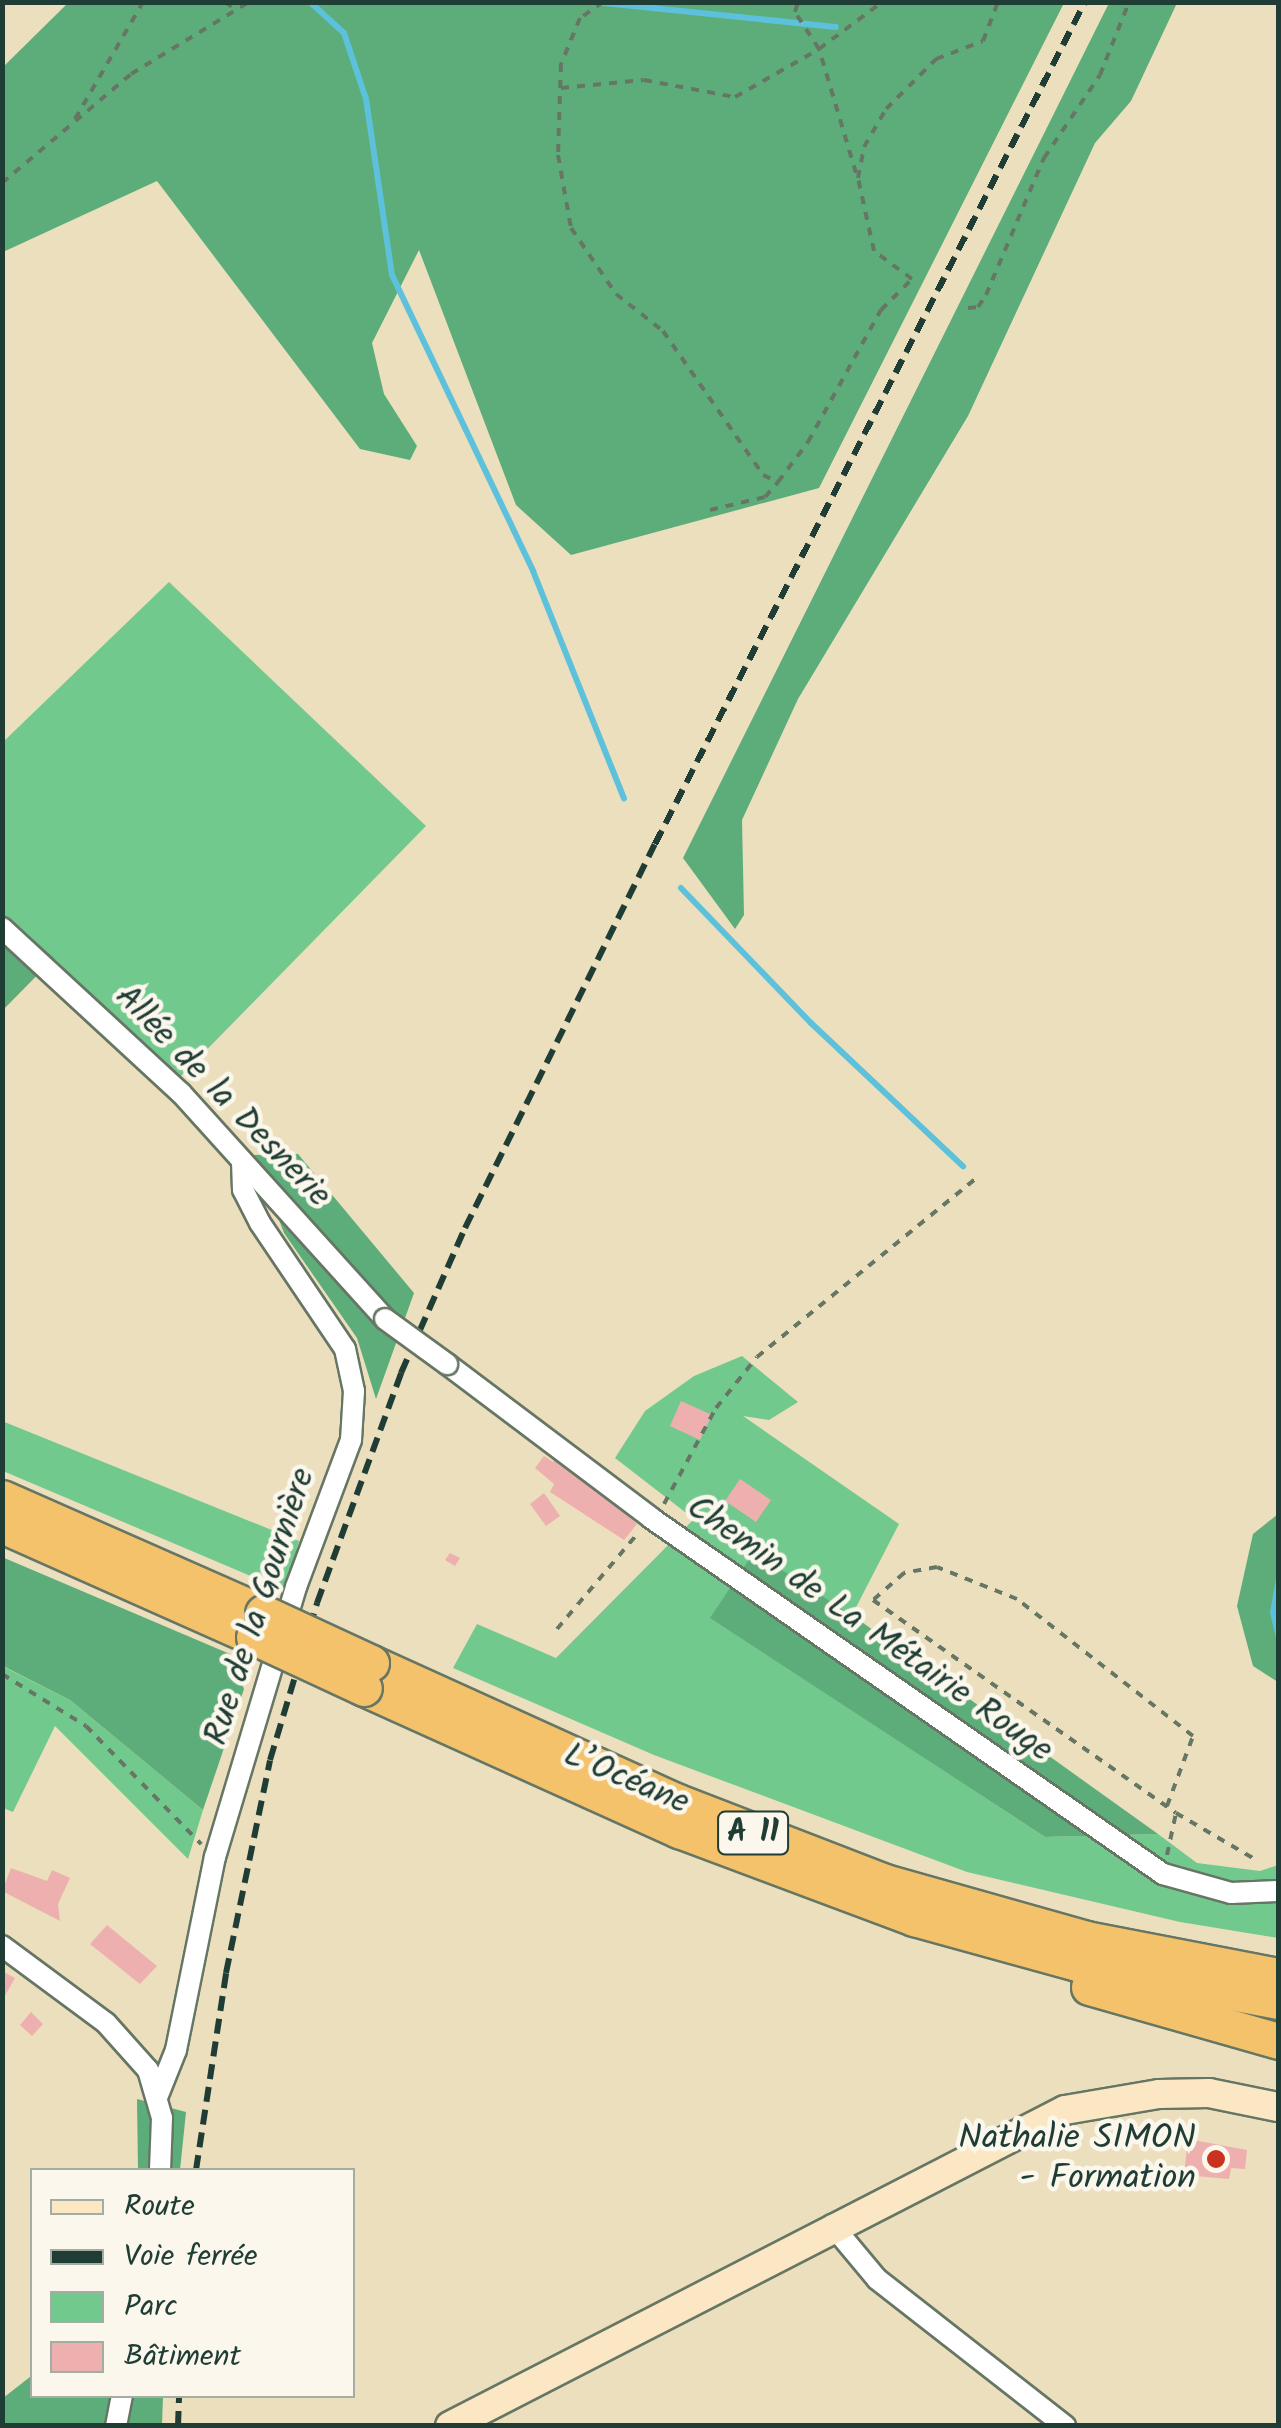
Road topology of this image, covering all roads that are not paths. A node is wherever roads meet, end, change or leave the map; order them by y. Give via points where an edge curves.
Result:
1 (2, 928) edge
2 (242, 1161) junction
3 (447, 1364) joint
4 (2, 1498) edge
5 (2, 1525) edge
6 (259, 1625) junction
7 (367, 1675) junction
8 (1278, 1890) edge
9 (914, 1918) junction
10 (1086, 1939) junction
11 (2, 1946) edge
12 (1278, 1954) edge
13 (1278, 1976) edge
14 (1278, 2002) edge
15 (1278, 2042) edge
16 (158, 2094) junction
17 (1278, 2108) edge
18 (160, 2168) edge
19 (832, 2225) junction
20 (122, 2398) edge
21 (116, 2426) edge
22 (450, 2426) edge
23 (1065, 2426) edge

1 - 2 street, Allée de la Desnerie via 110,1022
2 - 3 street, Allée de la Desnerie, bridge via 385,1319
2 - 16 street, Rue de la Gournière via 243,1190 346,1350 354,1391 351,1440 296,1586 215,1857 176,2050
3 - 8 street, Chemin de La Métairie Rouge via 651,1518 1163,1874 1231,1894
4 - 6 highway, L’Océane / A 11
5 - 6 highway, L’Océane / A 11
6 - 7 highway, L’Océane / A 11, bridge
7 - 9 highway, L’Océane / A 11 via 679,1830
7 - 10 highway, L’Océane / A 11 via 748,1832 885,1882
9 - 14 highway, L’Océane / A 11 via 1077,1963
9 - 15 highway via 949,1945
10 - 12 highway via 1131,1932
10 - 13 highway, L’Océane / A 11
11 - 16 street via 38,1967 130,2046
16 - 18 street
17 - 19 street via 1176,2094 1065,2110
19 - 22 street
19 - 23 street via 878,2279
20 - 21 street

